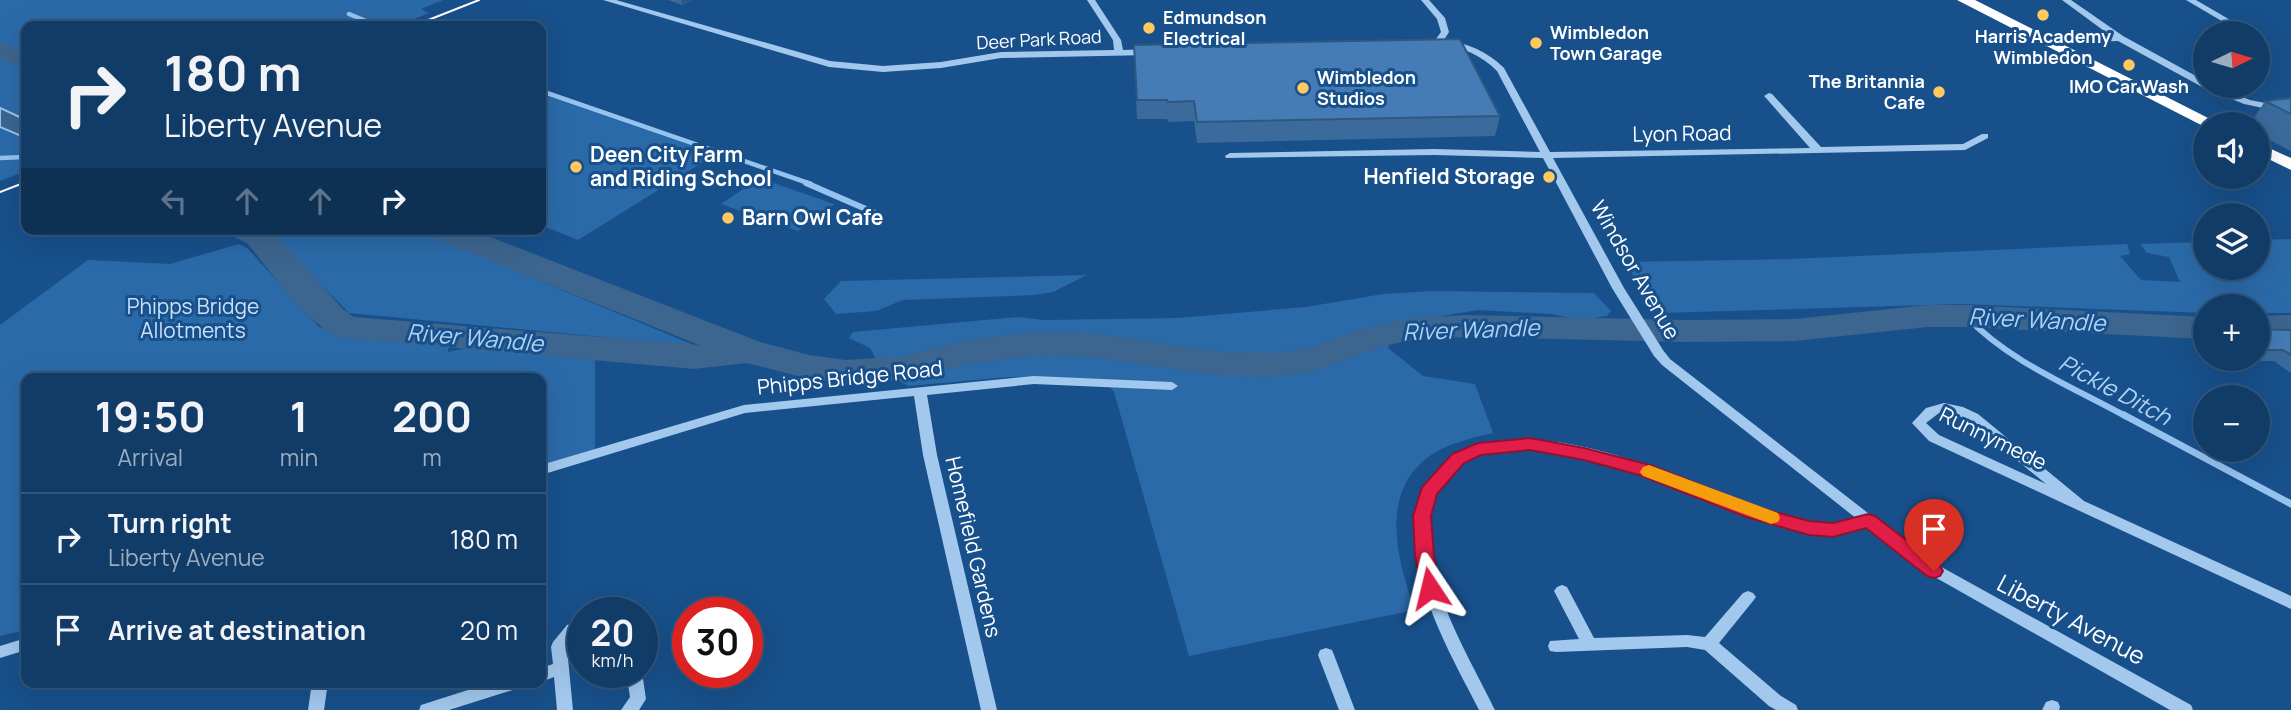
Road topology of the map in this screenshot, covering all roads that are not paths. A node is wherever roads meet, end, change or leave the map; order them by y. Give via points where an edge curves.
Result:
1 (607, 0) edge
2 (1091, 0) edge
3 (1425, 0) edge
4 (1964, 0) edge
5 (2066, 0) edge
6 (2190, 0) edge
7 (2227, 21) edge
8 (2120, 38) junction
9 (1440, 39) junction
10 (2050, 42) junction
11 (1406, 45) edge
12 (1119, 52) junction
13 (1157, 52) edge
14 (2193, 78) edge
15 (1769, 96) dead end
16 (2237, 98) edge
17 (2289, 110) edge
18 (2193, 114) edge
19 (1985, 136) dead end
20 (1818, 150) junction
21 (1547, 154) junction
22 (2270, 154) edge
23 (1230, 156) dead end
24 (2291, 165) edge
25 (1172, 386) dead end
26 (919, 392) junction
27 (546, 468) edge
28 (2077, 502) junction
29 (1868, 521) junction
30 (1562, 591) dead end
31 (1748, 597) dead end
32 (2291, 603) edge
33 (567, 636) edge
34 (1589, 643) junction
35 (1709, 644) junction
36 (21, 646) edge
37 (1556, 646) dead end
38 (0, 652) edge
39 (1326, 655) dead end
40 (559, 669) junction
41 (546, 673) edge
42 (319, 688) edge
43 (497, 688) edge
44 (634, 688) edge
45 (635, 706) edge
46 (316, 710) edge
47 (427, 710) edge
48 (565, 710) edge
49 (989, 710) edge
50 (1347, 710) edge
51 (1486, 710) edge
52 (1790, 710) edge
53 (2185, 710) edge

1 - 12 street, Deer Park Road via 857,68 910,68 1001,55
2 - 12 street via 1117,40
3 - 9 street via 1444,24
4 - 10 highway
5 - 8 street
6 - 7 street
8 - 10 street
8 - 14 street
9 - 11 street
9 - 21 street, Windsor Avenue via 1494,62
10 - 18 highway
12 - 13 street, Deer Park Road
15 - 20 street
16 - 17 street
19 - 20 street, Lyon Road via 1965,147
20 - 21 street, Lyon Road
21 - 23 street, Lyon Road
21 - 29 street, Windsor Avenue via 1658,353
22 - 24 highway
25 - 26 street, Phipps Bridge Road via 1034,380
26 - 27 street, Phipps Bridge Road via 744,409
26 - 49 street, Homefield Gardens
28 - 28 street, Runnymede via 1934,438 1919,423 1926,413 1943,406 1973,416
28 - 32 street, Runnymede
29 - 51 street via 1833,530 1809,528 1752,513 1644,470 1530,444 1478,449 1458,458 1428,492 1422,516 1424,556 1430,588
29 - 53 street, Liberty Avenue via 1934,571
30 - 34 street
31 - 35 street
33 - 40 street via 559,647
34 - 35 street
34 - 37 street
35 - 52 street
36 - 38 street
39 - 50 street
40 - 41 street
40 - 48 street
42 - 46 street
43 - 47 street
44 - 45 street

